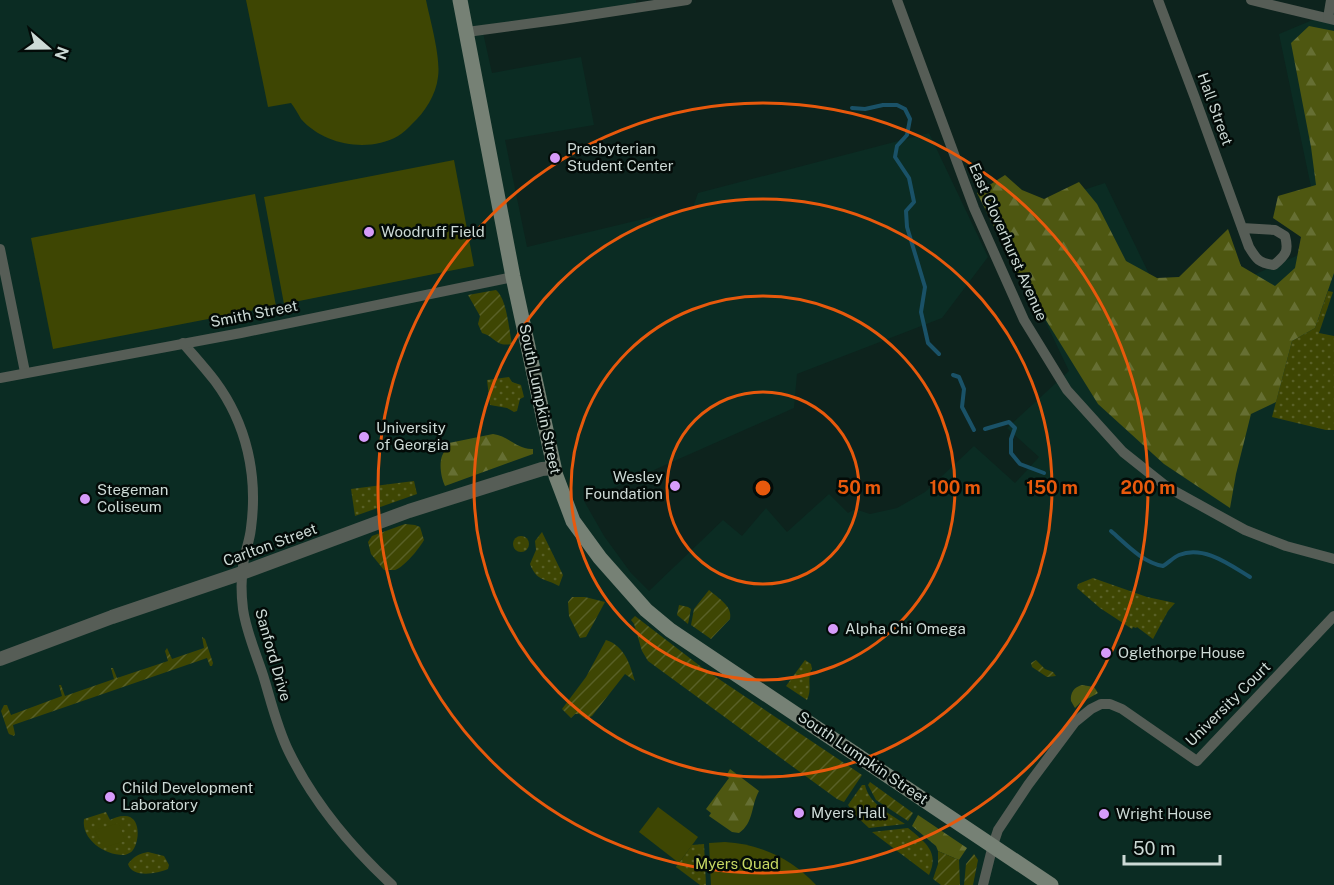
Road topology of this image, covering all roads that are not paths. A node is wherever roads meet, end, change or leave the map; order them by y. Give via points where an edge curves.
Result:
1 (460, 0) edge
2 (687, 0) edge
3 (897, 0) edge
4 (1158, 0) edge
5 (1251, 0) edge
6 (1331, 0) edge
7 (1331, 19) edge
8 (468, 32) junction
9 (1242, 228) dead end
10 (0, 249) edge
11 (513, 277) junction
12 (183, 343) junction
13 (25, 372) junction
14 (0, 378) edge
15 (554, 468) junction
16 (1334, 559) edge
17 (242, 573) junction
18 (1334, 616) edge
19 (0, 659) edge
20 (993, 845) junction
21 (392, 885) edge
22 (983, 885) edge
23 (1052, 885) edge

1 - 8 main road, South Lumpkin Street
2 - 8 street
3 - 16 street, East Cloverhurst Avenue via 974,208 1024,320 1067,390 1123,452 1167,487 1245,530
4 - 9 street, Hall Street
5 - 7 street
6 - 7 street
8 - 11 main road, South Lumpkin Street
10 - 13 street
11 - 12 street, Smith Street
11 - 15 main road, South Lumpkin Street
12 - 13 street, Smith Street
12 - 17 street, Sanford Drive via 226,398 247,446 254,500
13 - 14 street, Smith Street
15 - 17 street, Carlton Street via 425,506
15 - 20 main road, South Lumpkin Street via 573,521 646,610 695,647
17 - 19 street, Carlton Street
17 - 21 street, Sanford Drive via 245,620 288,751 323,809
18 - 20 street, University Court via 1197,761 1122,709 1101,704 1090,709 1077,720 1028,785 998,830
20 - 22 street
20 - 23 main road, South Lumpkin Street

